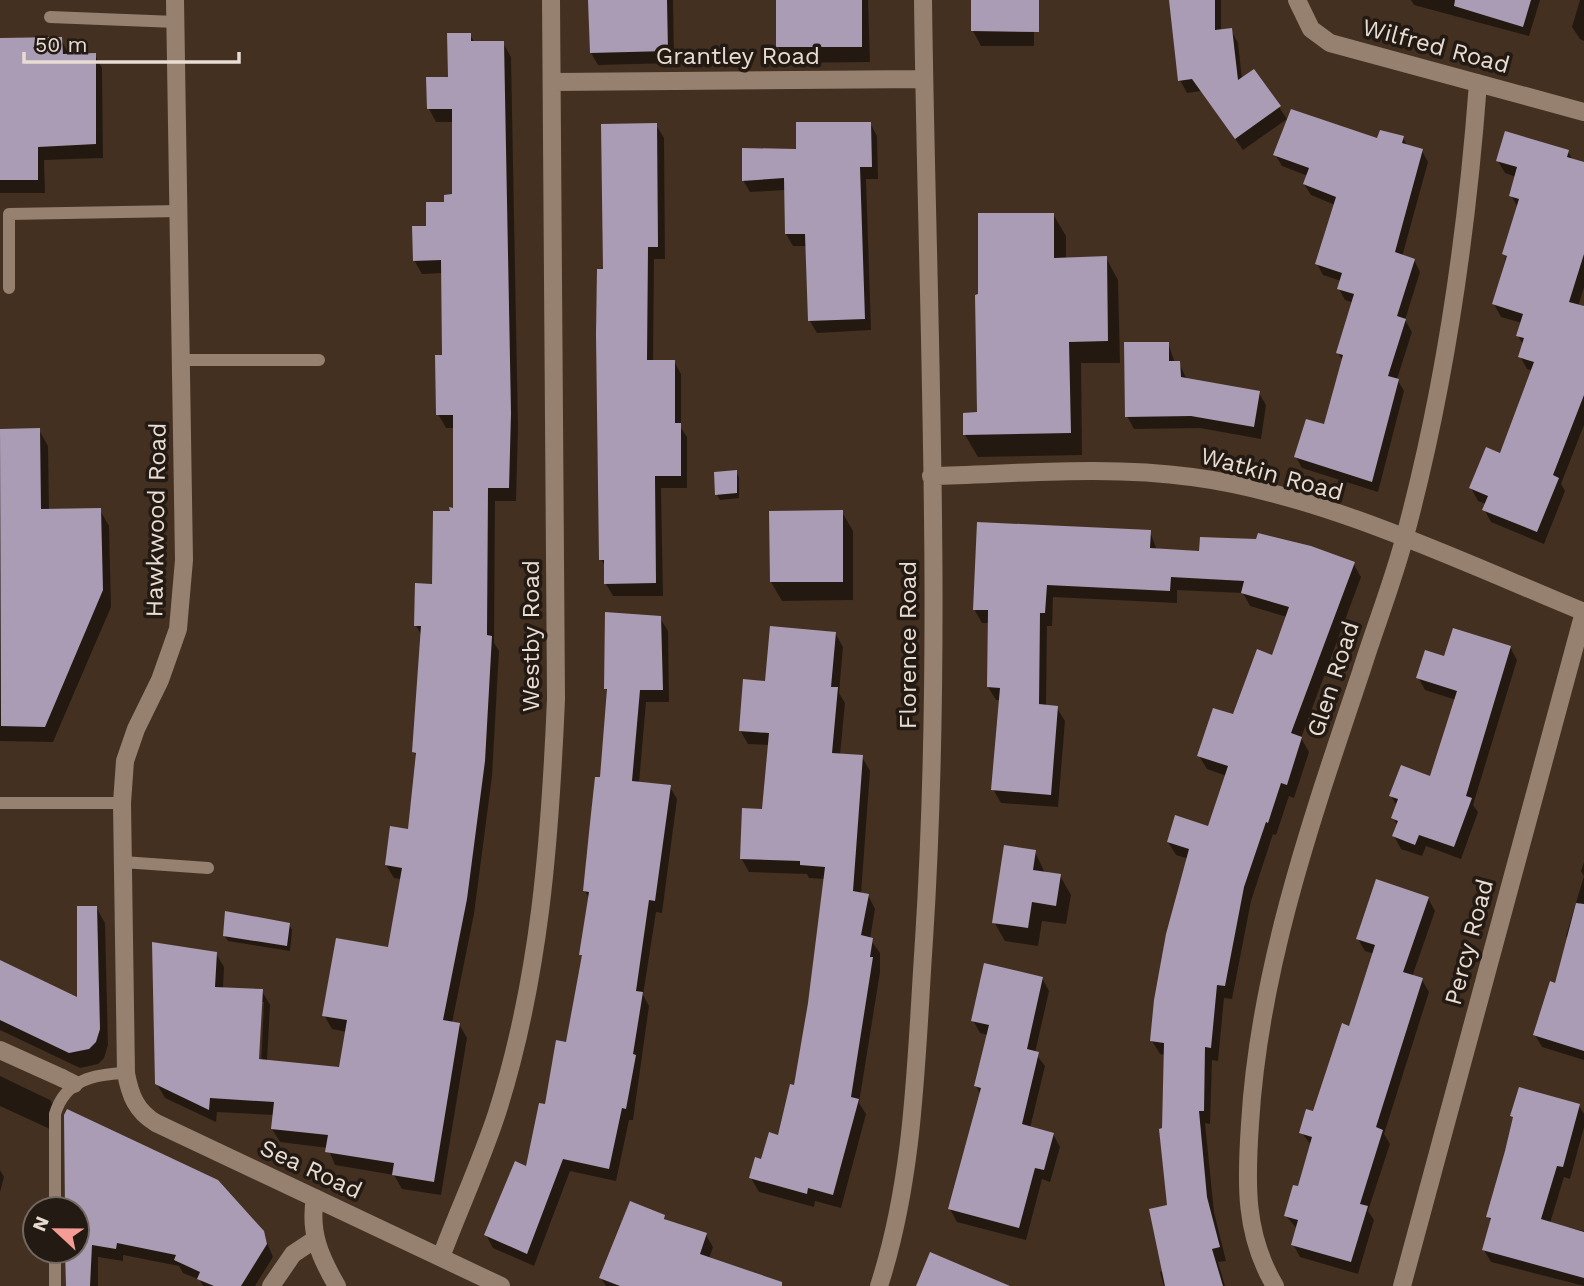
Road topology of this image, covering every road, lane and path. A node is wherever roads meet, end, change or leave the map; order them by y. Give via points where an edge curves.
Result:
1 (175, 0) edge
2 (551, 0) edge
3 (923, 0) edge
4 (1297, 0) edge
5 (50, 17) dead end
6 (176, 22) junction
7 (924, 79) junction
8 (553, 82) junction
9 (1478, 83) junction
10 (1584, 112) edge
11 (179, 211) junction
12 (9, 288) dead end
13 (182, 360) junction
14 (319, 360) dead end
15 (931, 476) junction
16 (1405, 537) junction
17 (1584, 612) edge
18 (0, 803) edge
19 (122, 803) junction
20 (123, 862) junction
21 (208, 868) dead end
22 (0, 1050) edge
23 (127, 1073) junction
24 (68, 1081) junction
25 (55, 1195) edge
26 (315, 1198) junction
27 (314, 1240) junction
28 (441, 1257) junction
29 (55, 1265) edge
30 (55, 1286) edge
31 (271, 1286) edge
32 (337, 1286) edge
33 (501, 1286) edge
34 (879, 1286) edge
35 (1275, 1286) edge
36 (1402, 1286) edge

1 - 6 street, Hawkwood Road
2 - 8 street, Westby Road
3 - 7 street, Florence Road
4 - 9 street, Wilfred Road via 1311,29 1331,43
5 - 6 lane
6 - 11 street, Hawkwood Road
7 - 8 street, Grantley Road
7 - 15 street, Florence Road
8 - 28 street, Westby Road via 556,699 541,923 496,1114
9 - 10 street, Wilfred Road
9 - 16 street, Glen Road via 1437,388
11 - 12 lane via 9,214
11 - 13 street, Hawkwood Road
13 - 14 lane
13 - 19 street, Hawkwood Road via 184,559 178,629 129,750
15 - 16 street, Watkin Road via 1143,471 1194,477 1284,497
15 - 34 street, Florence Road via 932,804 919,1022 909,1152
16 - 17 street, Watkin Road
16 - 35 street, Glen Road via 1303,849 1266,999 1252,1090 1246,1178 1260,1261
17 - 36 street, Percy Road
18 - 19 lane
19 - 20 street, Hawkwood Road
20 - 21 lane
20 - 23 street, Hawkwood Road
22 - 24 street
23 - 24 lane
23 - 26 street, Sea Road via 129,1092 144,1116
24 - 25 lane via 55,1114
26 - 27 street
26 - 28 street, Sea Road
27 - 31 street via 293,1254
27 - 32 street
28 - 33 street, Sea Road
29 - 30 lane

